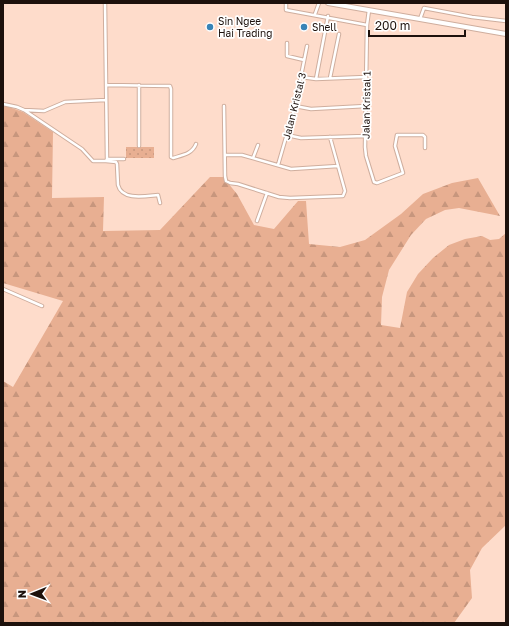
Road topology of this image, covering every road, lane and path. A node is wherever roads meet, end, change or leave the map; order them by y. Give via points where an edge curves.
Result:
1 (105, 3) edge
2 (286, 3) edge
3 (319, 3) edge
4 (328, 3) edge
5 (369, 10) junction
6 (315, 14) junction
7 (328, 16) junction
8 (420, 19) junction
9 (506, 21) edge
10 (367, 25) junction
11 (339, 34) dead end
12 (506, 34) edge
13 (287, 43) dead end
14 (307, 46) dead end
15 (304, 60) junction
16 (301, 77) junction
17 (366, 77) junction
18 (330, 78) junction
19 (316, 79) junction
20 (106, 85) junction
21 (138, 85) junction
22 (106, 100) junction
23 (3, 104) edge
24 (224, 106) dead end
25 (295, 106) junction
26 (366, 106) junction
27 (24, 110) junction
28 (287, 135) junction
29 (365, 136) junction
30 (330, 137) junction
31 (196, 144) dead end
32 (258, 145) dead end
33 (139, 146) dead end
34 (425, 148) dead end
35 (225, 155) junction
36 (253, 158) junction
37 (124, 159) dead end
38 (107, 160) junction
39 (278, 165) junction
40 (338, 166) junction
41 (267, 193) junction
42 (160, 203) dead end
43 (257, 221) dead end
44 (3, 289) edge
45 (42, 306) dead end

1 - 20 street
2 - 6 street via 286,10
3 - 6 street
4 - 5 main road
5 - 8 main road
5 - 10 street, Jalan Kristal 1
6 - 7 street
7 - 10 street
7 - 19 street
8 - 9 street via 424,8
8 - 12 main road
10 - 17 street, Jalan Kristal 1
11 - 18 street
13 - 15 street via 287,56
14 - 15 street, Jalan Kristal 3
15 - 16 street, Jalan Kristal 3
16 - 19 street
16 - 25 street, Jalan Kristal 3
17 - 18 street
17 - 26 street, Jalan Kristal 1
18 - 19 street
20 - 21 street
20 - 22 street
21 - 31 street via 168,85 171,88 171,157 191,152
21 - 33 street
22 - 27 street via 62,103 44,111
22 - 38 street
23 - 27 street
24 - 35 street
25 - 26 street via 311,109
25 - 28 street, Jalan Kristal 3
26 - 29 street, Jalan Kristal 1
27 - 38 street via 82,148 92,161
28 - 30 street via 301,138
28 - 39 street, Jalan Kristal 3
29 - 30 street
29 - 34 street, Jalan Kristal 1 via 366,156 375,183 403,174 395,146 397,135 423,135
30 - 40 street
32 - 36 street
35 - 36 street
35 - 41 street via 226,181
36 - 39 street
37 - 38 street
38 - 42 street via 117,164 120,191 138,197 158,196
39 - 40 street via 291,169
40 - 41 street via 345,191 342,196 290,198
41 - 43 street
44 - 45 street

